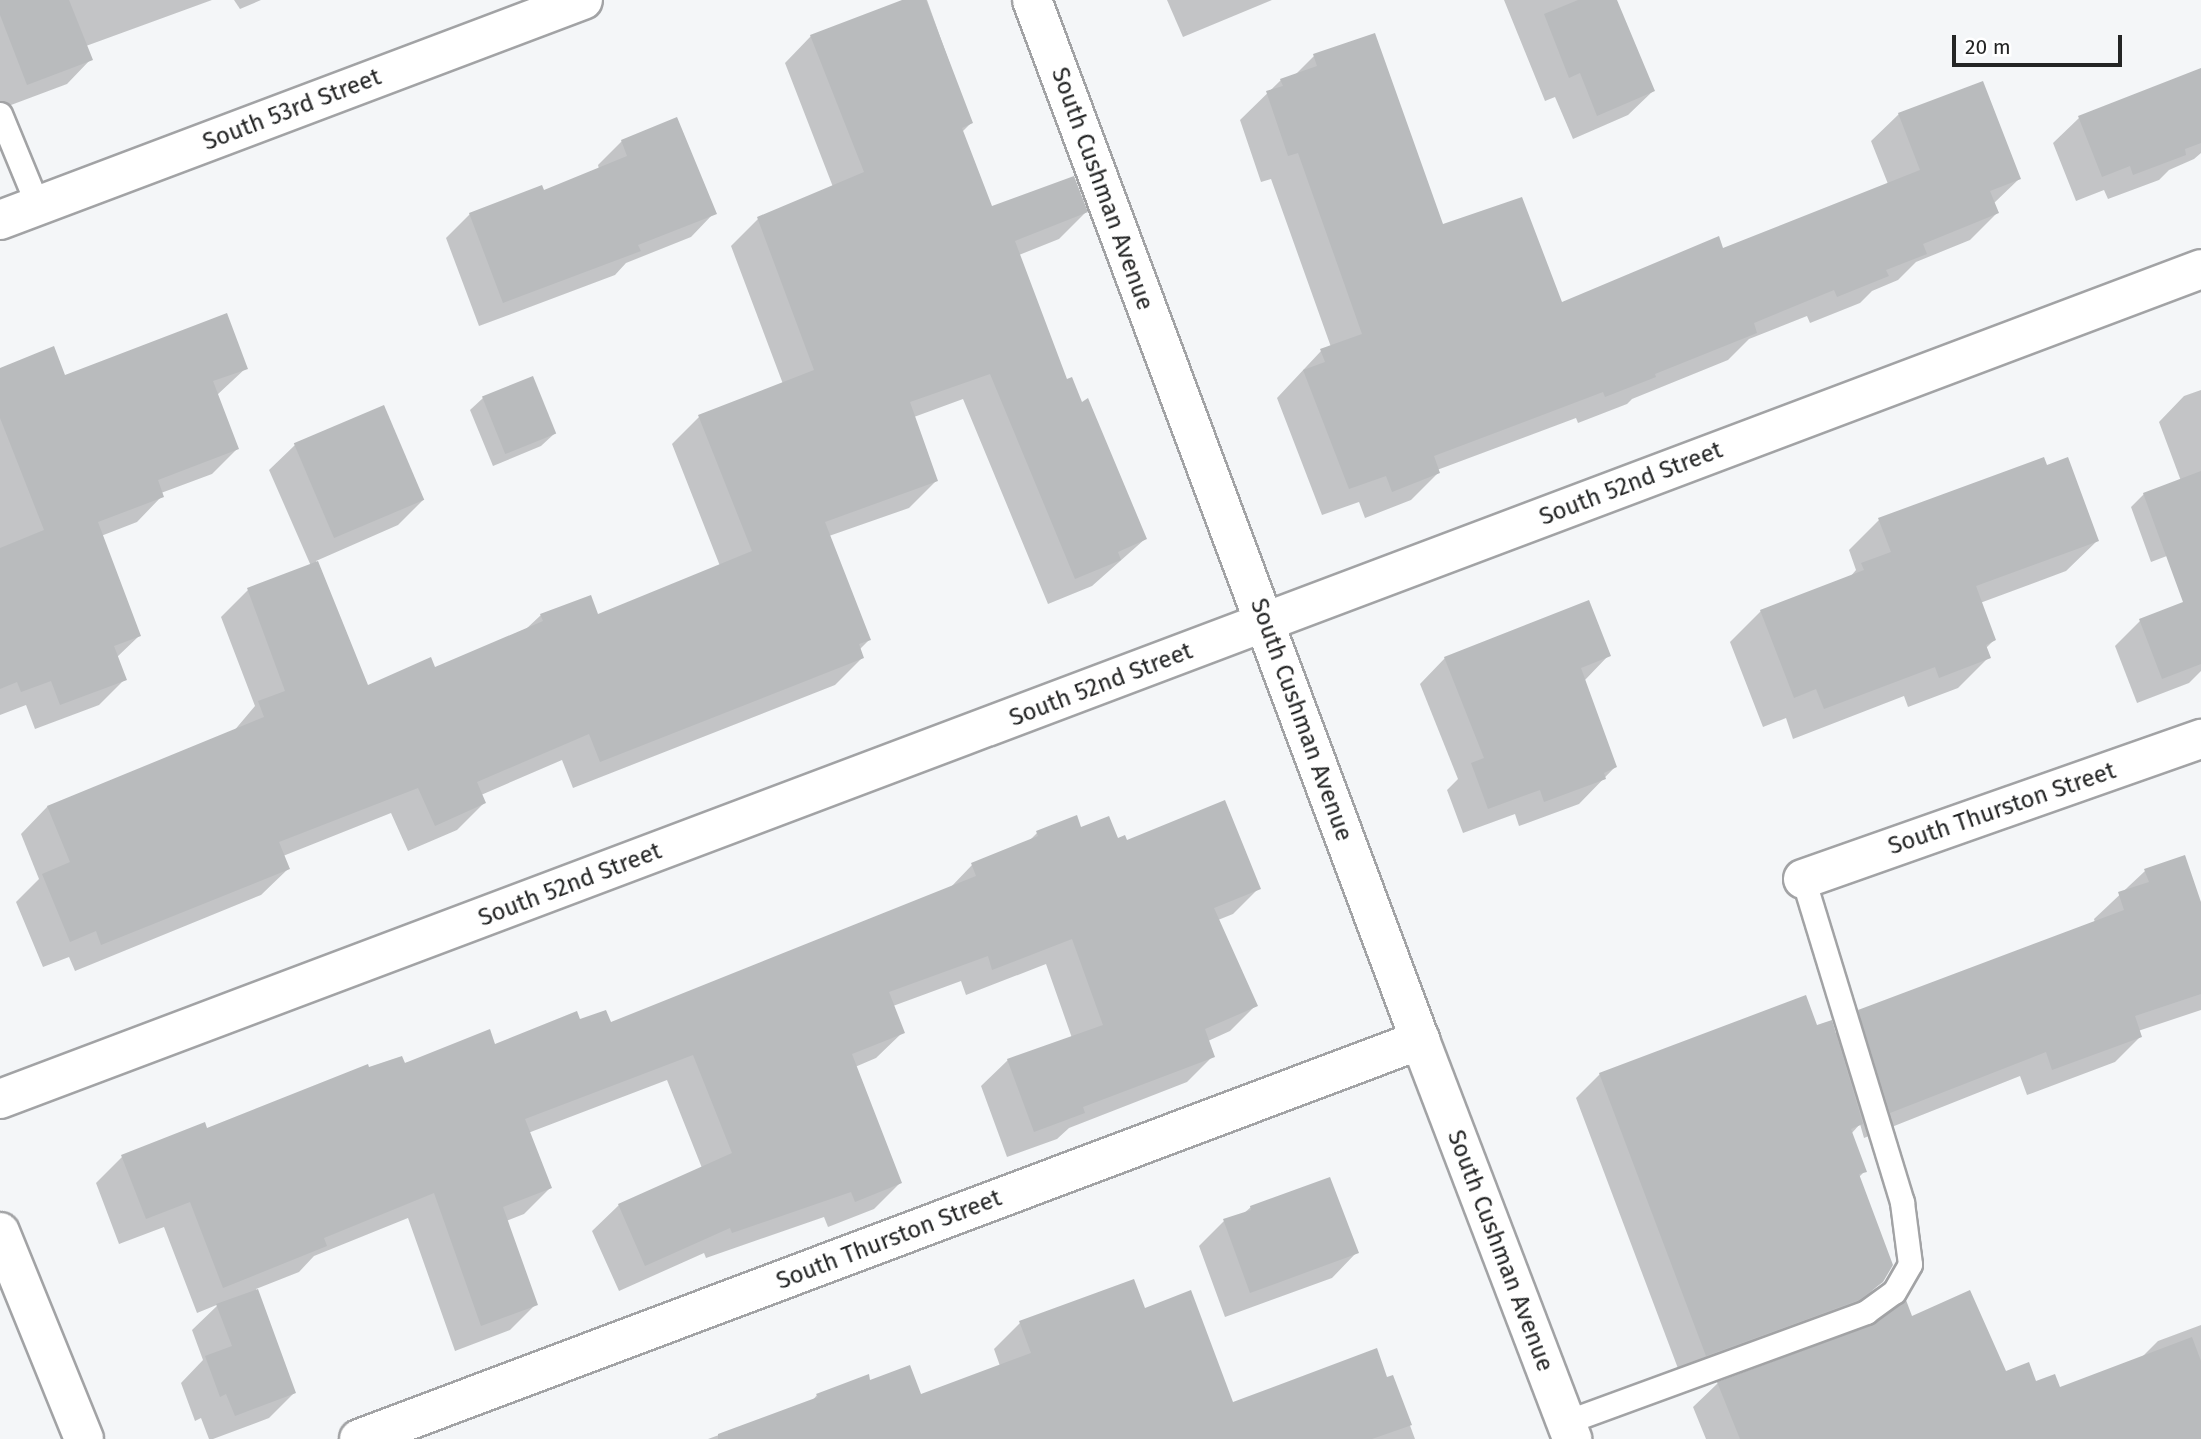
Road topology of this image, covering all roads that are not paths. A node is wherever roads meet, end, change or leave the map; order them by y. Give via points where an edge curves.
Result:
1 (583, 0) edge
2 (1032, 0) edge
3 (0, 114) edge
4 (38, 206) junction
5 (0, 220) edge
6 (2201, 269) edge
7 (1264, 623) junction
8 (2201, 739) edge
9 (1803, 879) joint
10 (1420, 1040) junction
11 (0, 1099) edge
12 (0, 1232) edge
13 (1569, 1430) edge
14 (84, 1439) edge
15 (359, 1439) edge

1 - 4 street, South 53rd Street
2 - 7 street, South Cushman Avenue
3 - 4 lane
4 - 5 street, South 53rd Street
6 - 7 street, South 52nd Street
7 - 10 street, South Cushman Avenue
7 - 11 street, South 52nd Street
8 - 9 street, South Thurston Street
9 - 13 lane via 1902,1202 1910,1264 1894,1292 1866,1312
10 - 13 street, South Cushman Avenue
10 - 15 street, South Thurston Street
12 - 14 street

